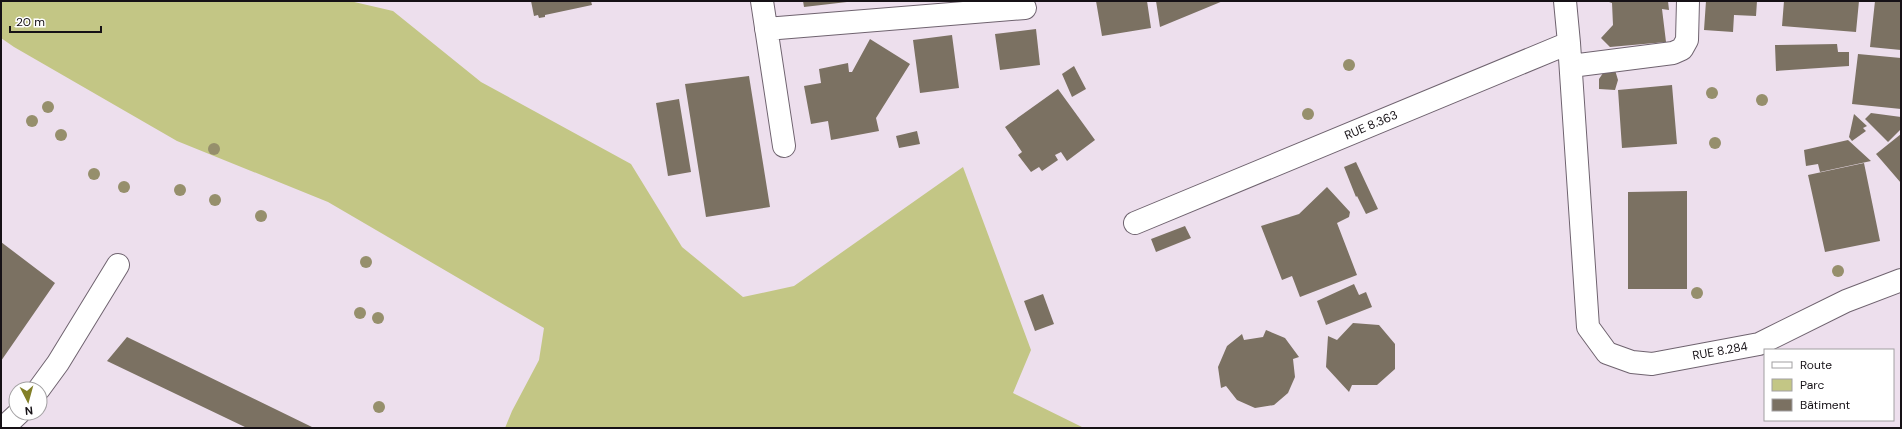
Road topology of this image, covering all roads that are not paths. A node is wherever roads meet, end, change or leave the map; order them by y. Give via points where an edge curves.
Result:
1 (762, 1) edge
2 (1565, 1) edge
3 (1688, 1) edge
4 (1025, 8) dead end
5 (766, 29) junction
6 (1569, 43) junction
7 (1571, 66) junction
8 (784, 146) dead end
9 (1135, 223) dead end
10 (118, 265) dead end
11 (1901, 280) edge
12 (44, 381) edge
13 (10, 421) edge
14 (2, 428) edge

1 - 5 street
2 - 6 street
3 - 7 street via 1687,40 1682,49 1673,53
4 - 5 street
5 - 8 street
6 - 7 street
6 - 9 street, RUE 8.363
7 - 11 street, RUE 8.284 via 1588,327 1607,353 1632,362 1652,364 1759,344 1846,301
10 - 12 street via 58,363
13 - 14 street

